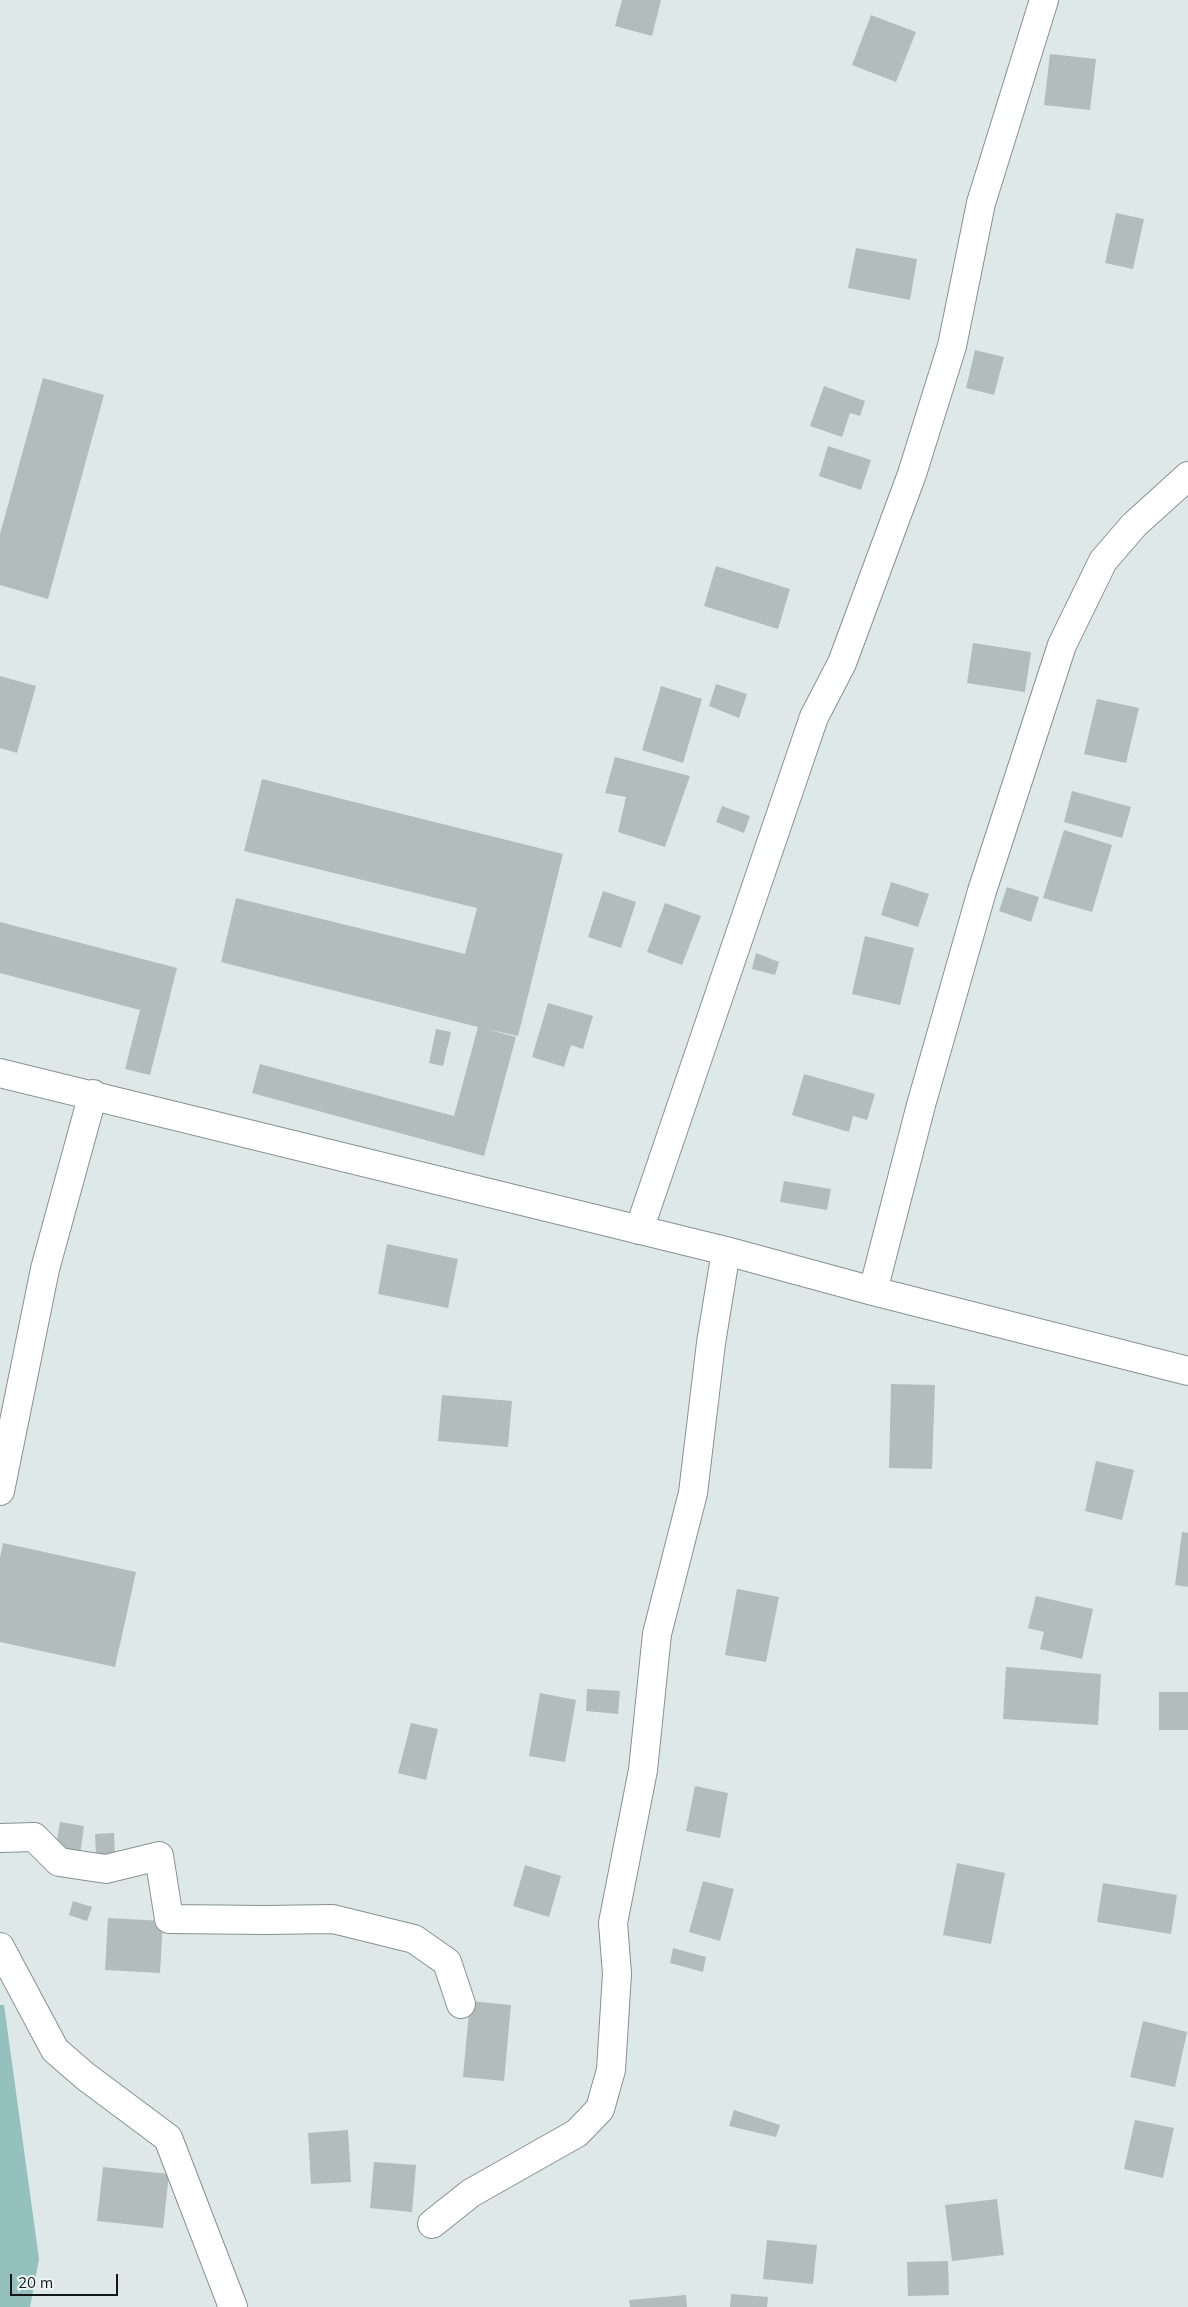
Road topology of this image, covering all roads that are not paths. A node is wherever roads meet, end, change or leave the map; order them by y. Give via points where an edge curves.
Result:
1 (1044, 0) edge
2 (1188, 476) edge
3 (0, 1073) edge
4 (93, 1094) junction
5 (639, 1230) junction
6 (726, 1250) junction
7 (873, 1291) junction
8 (1188, 1371) edge
9 (0, 1491) edge
10 (0, 1838) edge
11 (0, 1947) edge
12 (461, 2004) dead end
13 (432, 2224) dead end
14 (233, 2307) edge

1 - 5 street via 981,203 952,346 912,474 842,663 814,717
2 - 7 street via 1134,525 1103,561 1062,645 982,891 921,1105
3 - 4 street
4 - 5 street
4 - 9 street via 45,1269
5 - 6 street
6 - 7 street
6 - 13 street via 693,1493 657,1634 643,1770 613,1923 617,1974 611,2070 600,2109 577,2134 471,2194
7 - 8 street
10 - 12 street via 34,1838 59,1862 106,1869 159,1856 169,1919 333,1919 414,1938 446,1962
11 - 14 street via 55,2050 168,2138

